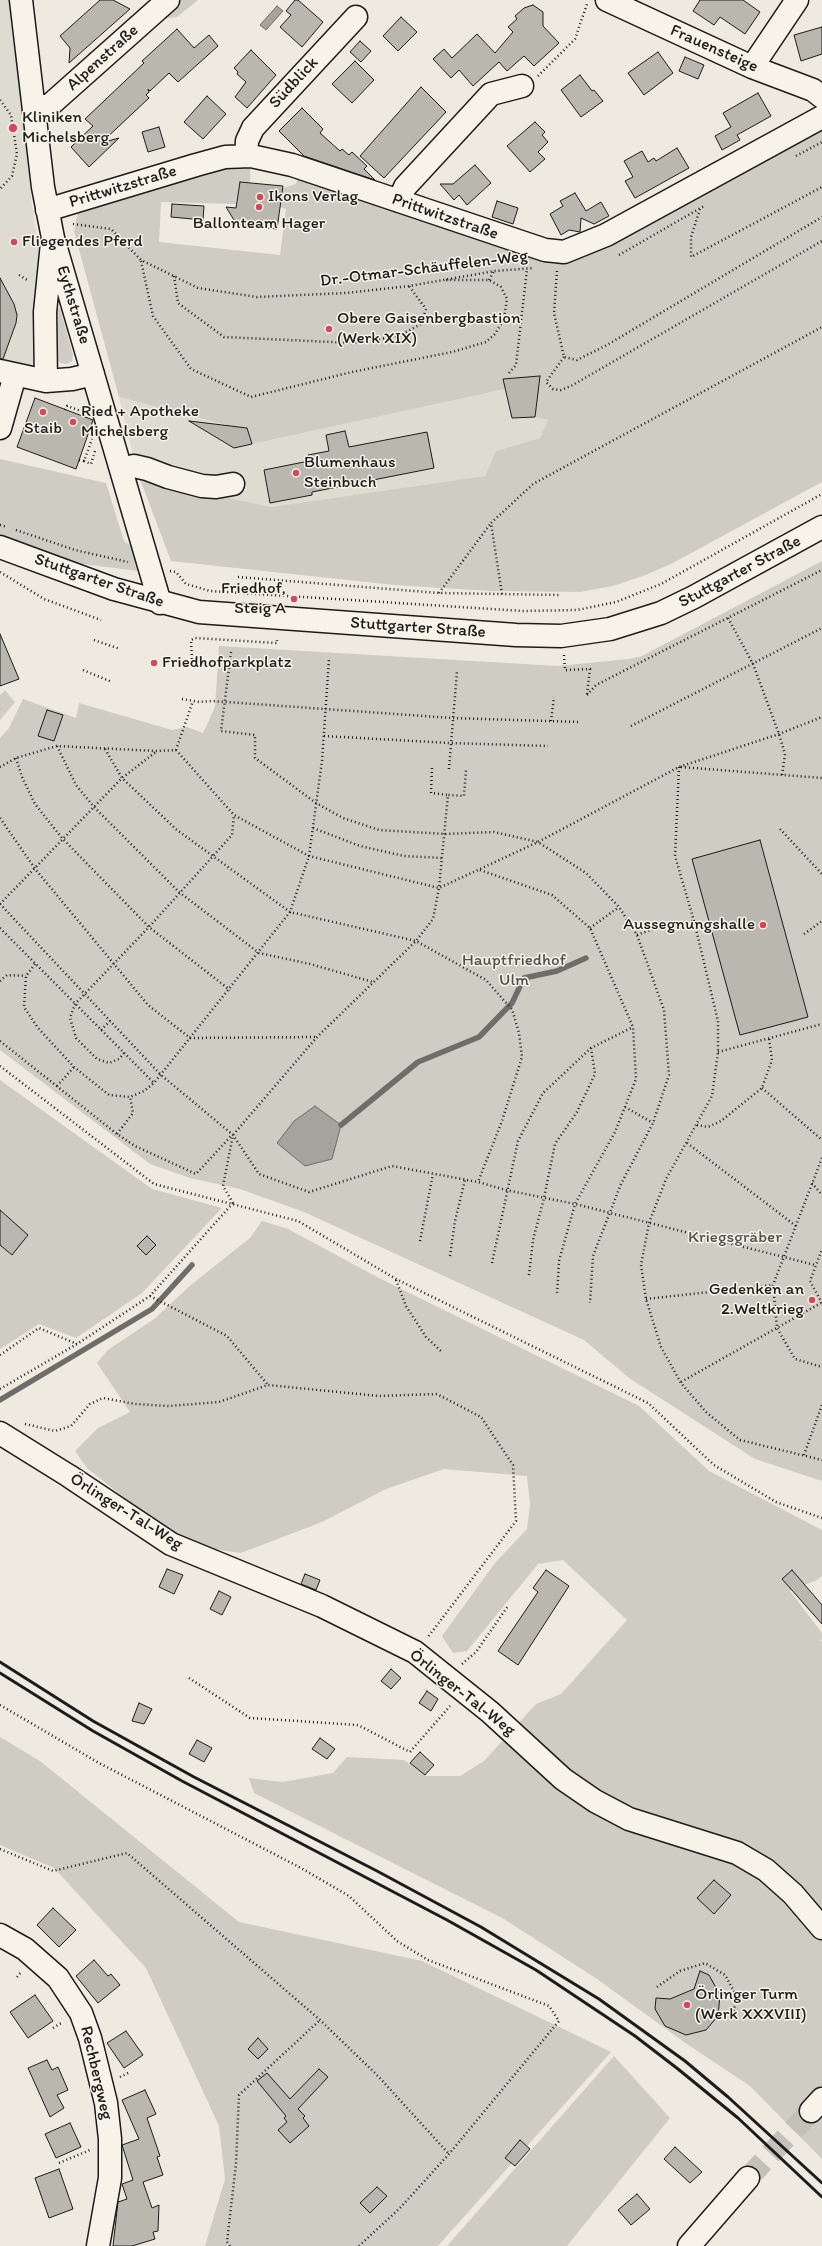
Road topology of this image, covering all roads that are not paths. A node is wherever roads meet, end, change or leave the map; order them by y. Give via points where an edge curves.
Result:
1 (21, 0) edge
2 (168, 0) edge
3 (607, 0) edge
4 (797, 0) edge
5 (356, 17) dead end
6 (752, 67) junction
7 (522, 86) road end
8 (822, 97) edge
9 (34, 108) junction
10 (822, 117) edge
11 (246, 156) junction
12 (399, 201) junction
13 (50, 223) junction
14 (8, 373) edge
15 (94, 374) junction
16 (46, 381) junction
17 (0, 428) edge
18 (122, 469) junction
19 (233, 484) dead end
20 (822, 527) edge
21 (0, 547) edge
22 (160, 603) junction
23 (9, 1428) edge
24 (822, 1928) edge
25 (0, 1935) edge
26 (748, 2178) tunnel mouth
27 (98, 2246) edge
28 (689, 2246) edge

1 - 9 street, Eythstraße
2 - 9 street, Alpenstraße via 50,105
3 - 6 street, Frauensteige
4 - 6 street
5 - 11 street, Südblick via 253,128 247,141
6 - 8 street, Frauensteige via 813,90
7 - 12 street via 491,94 404,188
9 - 13 street, Eythstraße
10 - 12 street, Prittwitzstraße via 606,235 564,252 545,250
11 - 12 street, Prittwitzstraße via 292,166
11 - 13 street, Prittwitzstraße via 225,157 196,165
13 - 15 street, Eythstraße
13 - 16 street via 44,312
14 - 16 street
14 - 17 street
15 - 16 street
15 - 18 street, Eythstraße
18 - 19 street via 134,466 202,486
18 - 22 street, Eythstraße
20 - 22 street, Stuttgarter Straße via 661,613 610,629 561,636 212,613
21 - 22 street, Stuttgarter Straße
23 - 24 street, Örlinger-Tal-Weg via 70,1476 171,1544 322,1606 415,1652 490,1712 564,1779 595,1801 629,1819 737,1853 766,1870 793,1894
25 - 27 street, Rechbergweg via 25,1949 58,1978 81,2013 106,2103 110,2144 110,2178
26 - 28 street

